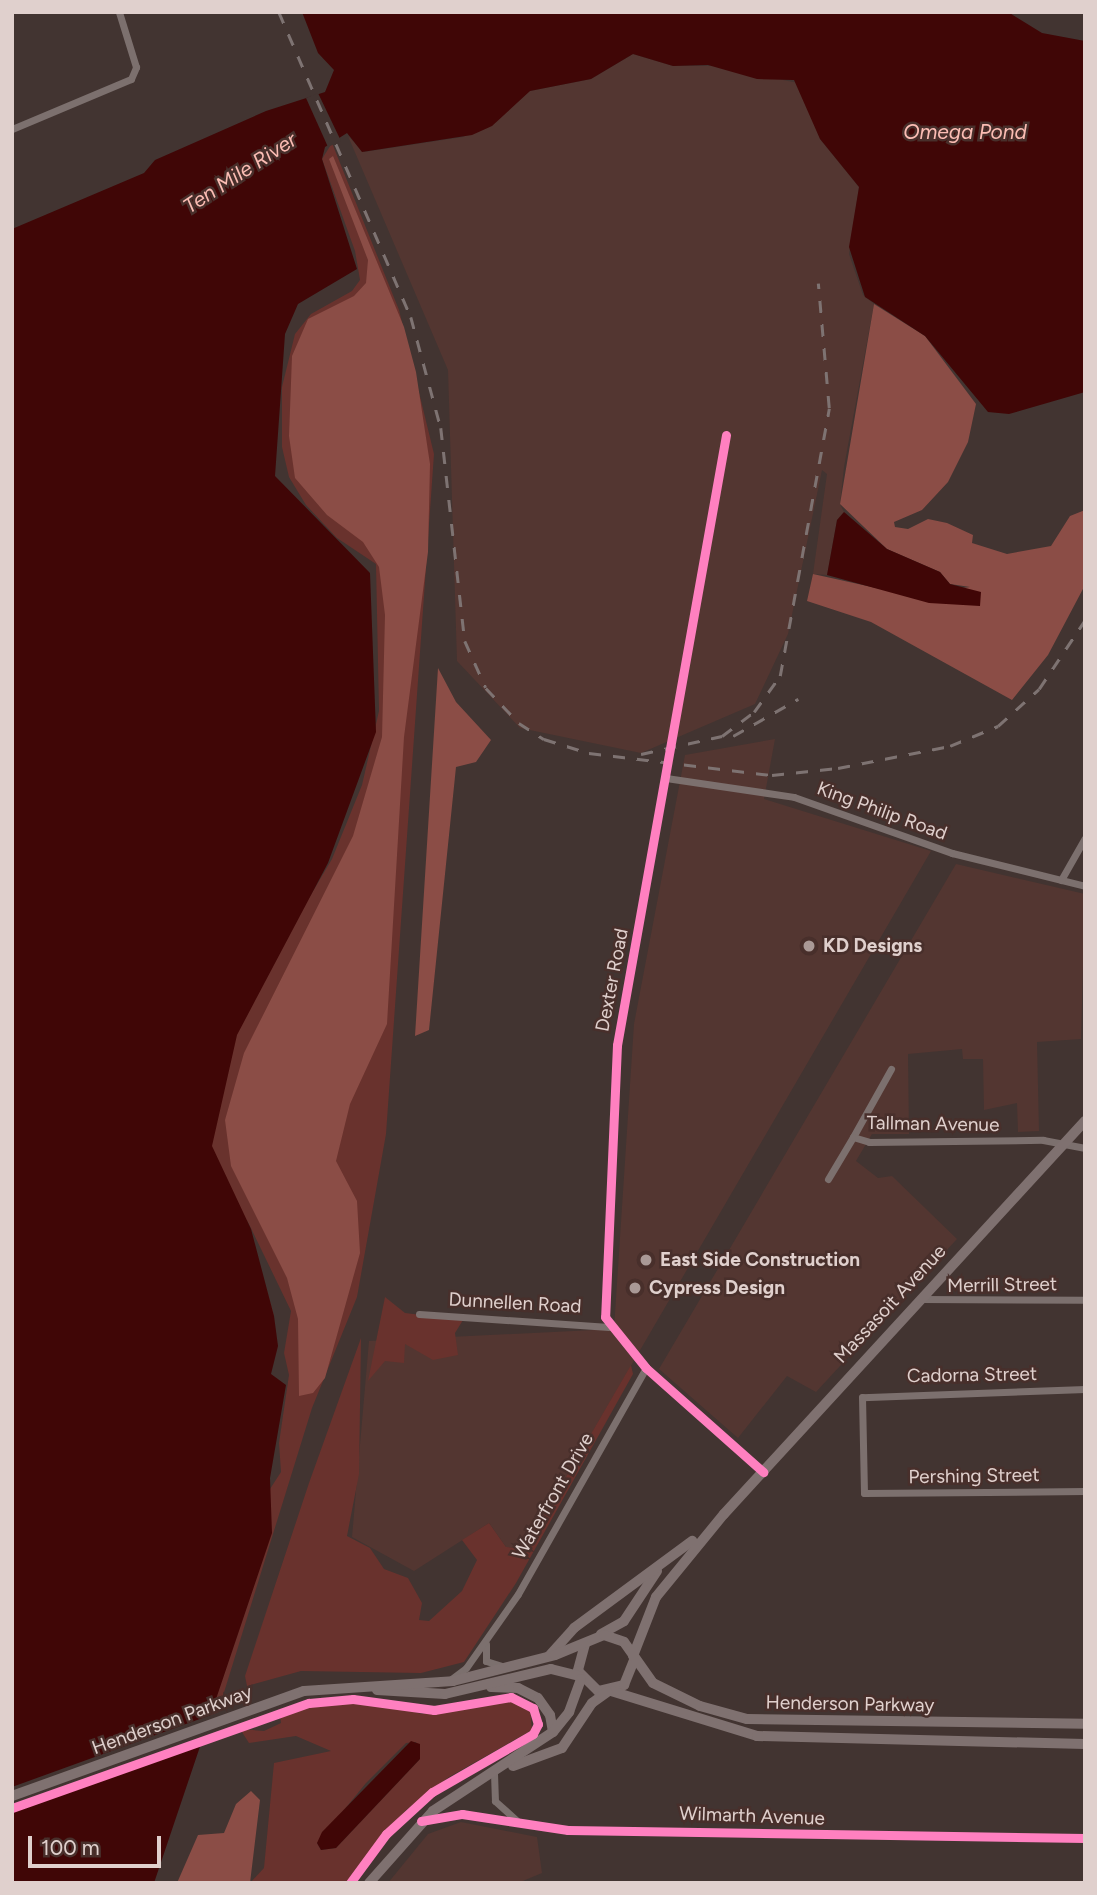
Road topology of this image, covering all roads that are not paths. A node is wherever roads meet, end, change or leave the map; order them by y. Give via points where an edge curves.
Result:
1 (119, 12) edge
2 (12, 129) edge
3 (726, 435) dead end
4 (666, 778) junction
5 (1085, 838) edge
6 (1061, 880) junction
7 (1085, 886) edge
8 (891, 1069) dead end
9 (1085, 1121) edge
10 (853, 1136) junction
11 (1062, 1145) junction
12 (1085, 1148) edge
13 (828, 1179) dead end
14 (919, 1299) junction
15 (1085, 1300) edge
16 (419, 1314) dead end
17 (609, 1327) junction
18 (646, 1368) junction
19 (1085, 1389) edge
20 (763, 1472) junction
21 (1085, 1490) edge
22 (864, 1493) joint
23 (724, 1514) junction
24 (692, 1541) junction
25 (598, 1636) junction
26 (487, 1640) junction
27 (585, 1643) junction
28 (548, 1657) junction
29 (633, 1658) junction
30 (505, 1666) junction
31 (580, 1677) junction
32 (448, 1681) junction
33 (345, 1686) junction
34 (477, 1688) junction
35 (609, 1692) junction
36 (1085, 1724) edge
37 (552, 1732) junction
38 (1085, 1744) edge
39 (494, 1773) junction
40 (12, 1796) edge
41 (421, 1821) junction
42 (524, 1824) junction
43 (1085, 1838) edge
44 (369, 1883) edge

1 - 2 street via 136,67 131,79
3 - 4 street, Dexter Road
4 - 6 street, King Philip Road via 794,796 952,853
4 - 17 street, Dexter Road via 617,1045
5 - 6 street
6 - 7 street, King Philip Road
8 - 10 street
9 - 11 main road, Massasoit Avenue
10 - 11 street, Tallman Avenue via 869,1142 1043,1140
10 - 13 street, Tallman Avenue
11 - 12 street, Tallman Avenue
11 - 14 main road, Massasoit Avenue
14 - 15 street, Merrill Street
14 - 20 main road, Massasoit Avenue
16 - 17 street, Dunnellen Road
17 - 18 street
18 - 20 street
18 - 26 street, Waterfront Drive
19 - 22 street, Cadorna Street via 862,1397
20 - 23 main road, Massasoit Avenue
21 - 22 street, Pershing Street
23 - 24 main road, Massasoit Avenue
23 - 29 main road, Massasoit Avenue via 656,1597
24 - 25 main road, Massasoit Avenue via 653,1576 624,1621
24 - 28 main road via 574,1628
25 - 27 main road, Henderson Parkway
25 - 29 main road, Henderson Parkway via 621,1639
26 - 30 street via 486,1661
26 - 32 street, Waterfront Drive
27 - 28 main road, Henderson Parkway
27 - 31 main road via 577,1660
28 - 30 main road, Henderson Parkway
29 - 35 main road via 628,1681
29 - 36 main road, Henderson Parkway via 657,1685 747,1719
30 - 32 main road, Henderson Parkway
31 - 34 main road, Henderson Parkway via 551,1669
31 - 35 main road, Henderson Parkway
31 - 37 main road via 569,1712
32 - 33 main road, Henderson Parkway
33 - 34 main road, Henderson Parkway via 429,1695
33 - 40 main road, Henderson Parkway via 309,1690
34 - 37 main road via 512,1687 534,1695 548,1711
35 - 38 main road, Henderson Parkway via 757,1736
35 - 39 main road via 592,1703 562,1748
37 - 39 main road
39 - 41 main road
39 - 42 street via 495,1801
41 - 42 street, Wilmarth Avenue via 462,1814
41 - 44 main road
42 - 43 street, Wilmarth Avenue via 568,1830

